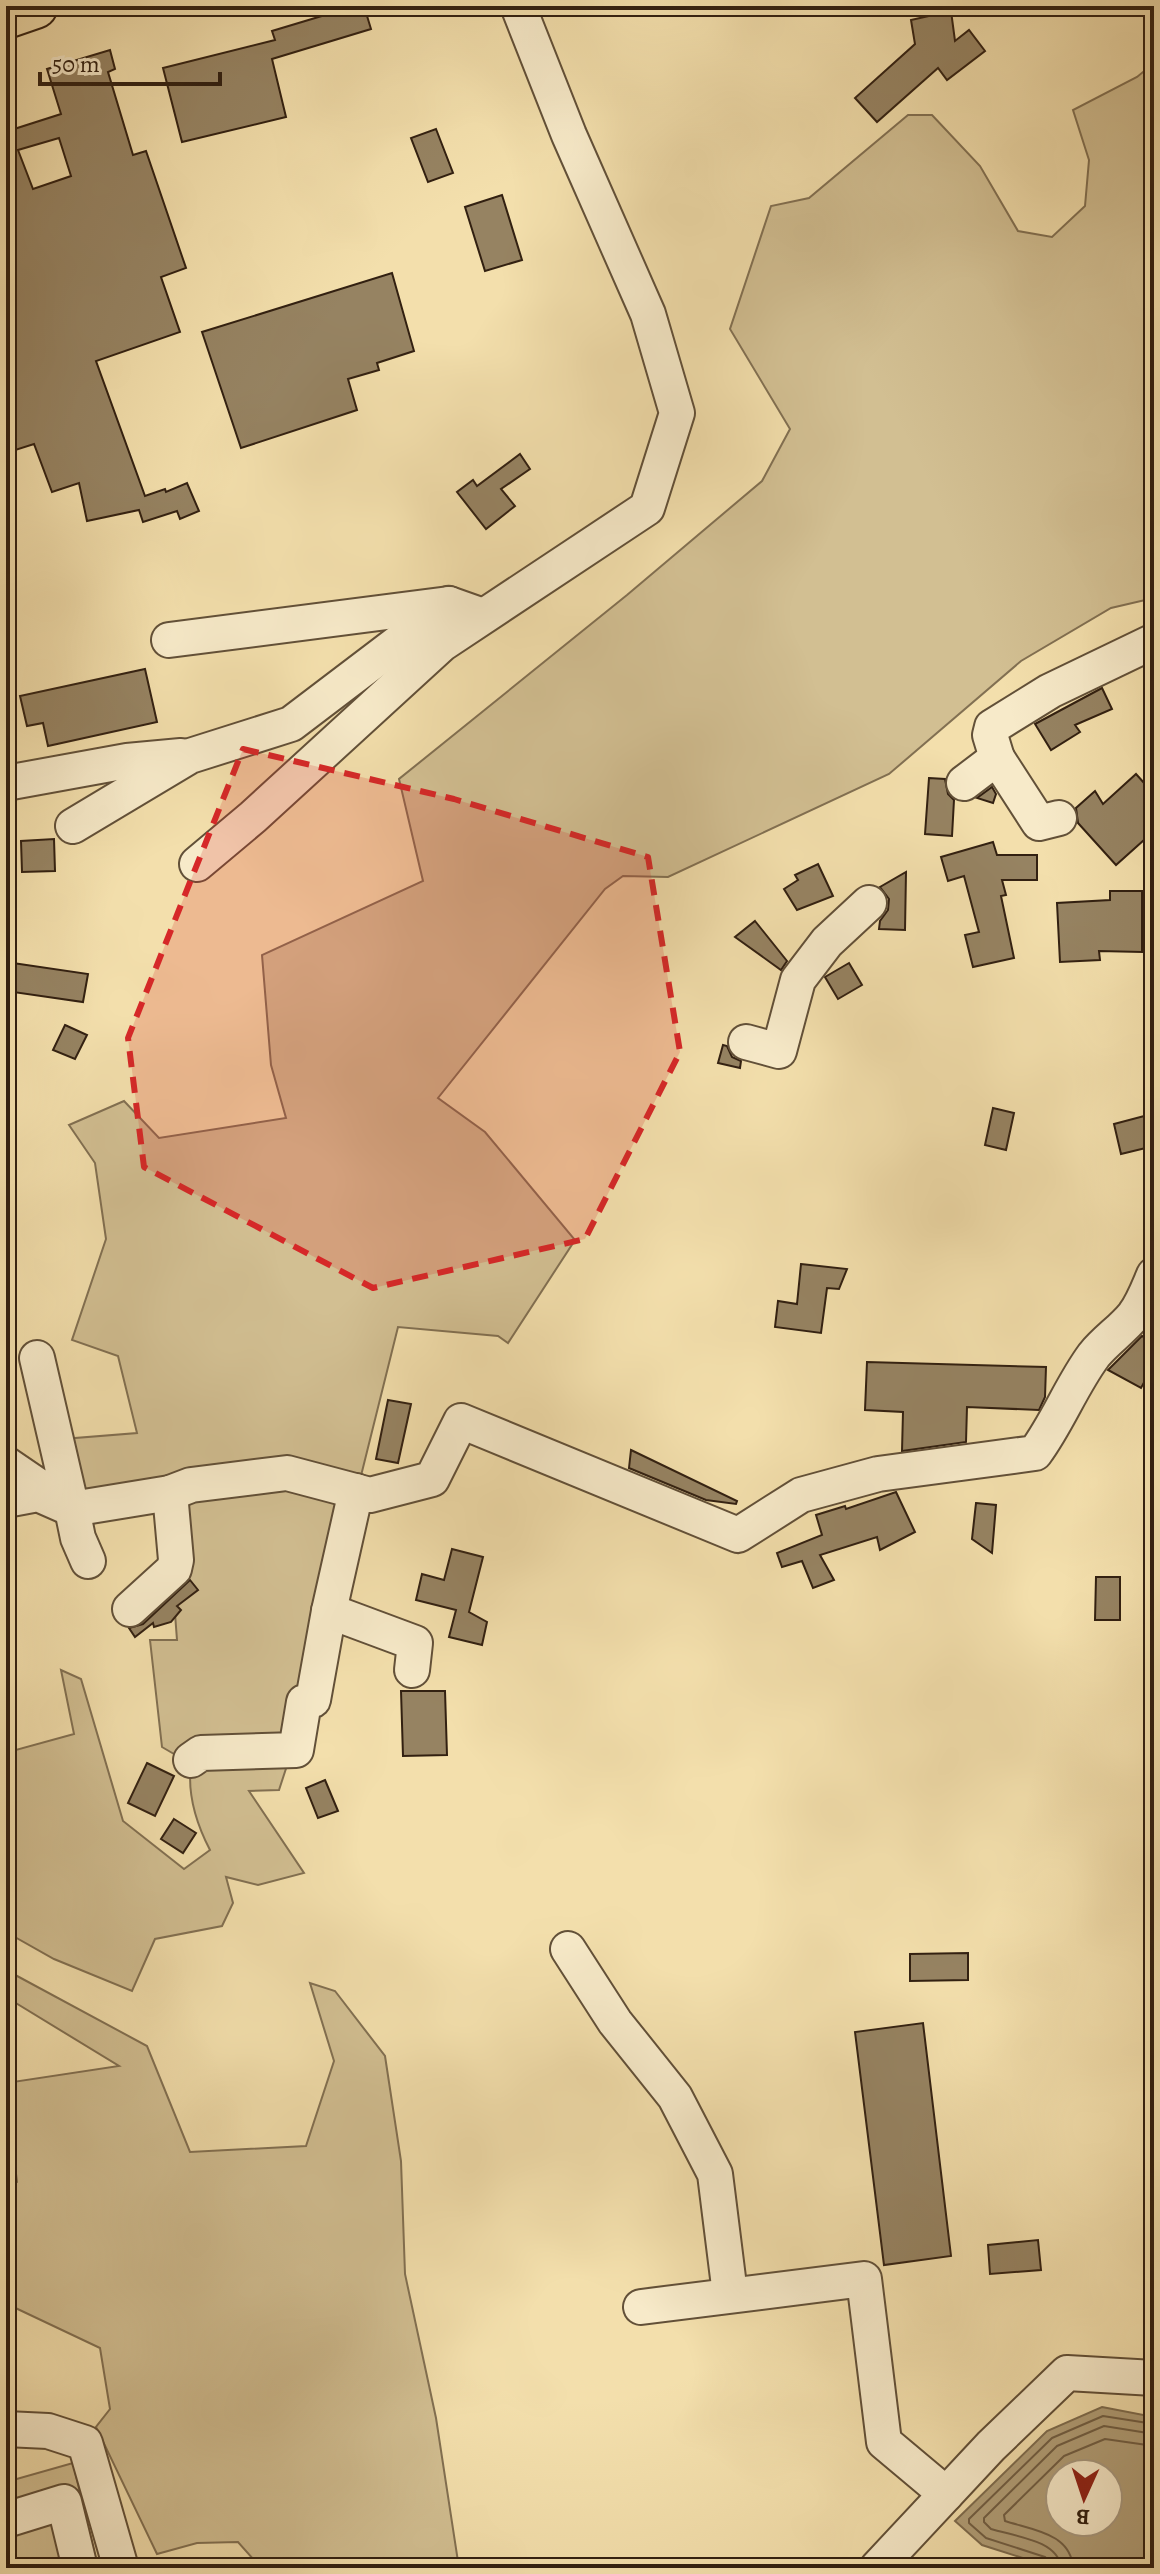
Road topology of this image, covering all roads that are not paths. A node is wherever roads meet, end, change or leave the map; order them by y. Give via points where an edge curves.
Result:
1 (35, 6) edge
2 (518, 6) edge
3 (6, 16) edge
4 (449, 604) junction
5 (483, 616) junction
6 (169, 640) dead end
7 (1154, 641) edge
8 (190, 756) junction
9 (997, 758) junction
10 (6, 783) edge
11 (964, 783) dead end
12 (1059, 818) dead end
13 (73, 826) dead end
14 (197, 864) dead end
15 (869, 903) dead end
16 (746, 1042) dead end
17 (1154, 1275) edge
18 (1144, 1325) edge
19 (37, 1358) dead end
20 (6, 1464) edge
21 (356, 1491) junction
22 (170, 1493) junction
23 (6, 1500) edge
24 (72, 1509) junction
25 (88, 1561) dead end
26 (130, 1609) dead end
27 (329, 1611) junction
28 (412, 1670) dead end
29 (191, 1760) dead end
30 (568, 1949) dead end
31 (730, 2294) junction
32 (641, 2307) dead end
33 (1154, 2378) edge
34 (6, 2429) edge
35 (946, 2494) junction
36 (6, 2520) edge
37 (80, 2568) edge
38 (121, 2568) edge
39 (877, 2568) edge

1 - 3 highway
2 - 5 street via 648,314 677,413 647,508
4 - 5 street
4 - 6 street
4 - 8 street via 291,724
5 - 14 street via 442,644
7 - 9 street via 1050,691 992,727
8 - 10 street via 127,761
8 - 13 street
9 - 11 street
9 - 12 street via 1039,823
15 - 16 street via 827,942 798,980 779,1051
17 - 18 street via 1144,1300
18 - 21 street via 1096,1353 1035,1453 878,1474 801,1495 738,1535 461,1421 432,1479 370,1495
19 - 24 street
20 - 24 street
21 - 22 street via 287,1473 191,1485
21 - 27 street
22 - 24 street
22 - 26 street via 174,1569
23 - 24 street via 38,1494
24 - 25 street
27 - 28 street via 415,1643
27 - 29 street via 313,1700 304,1702 296,1750 201,1753
30 - 31 street via 615,2022 675,2097 715,2174
31 - 32 street
31 - 35 street via 864,2279 884,2442
33 - 35 street via 1067,2373
34 - 38 street via 48,2431 85,2443
35 - 39 street
36 - 37 street via 64,2502

